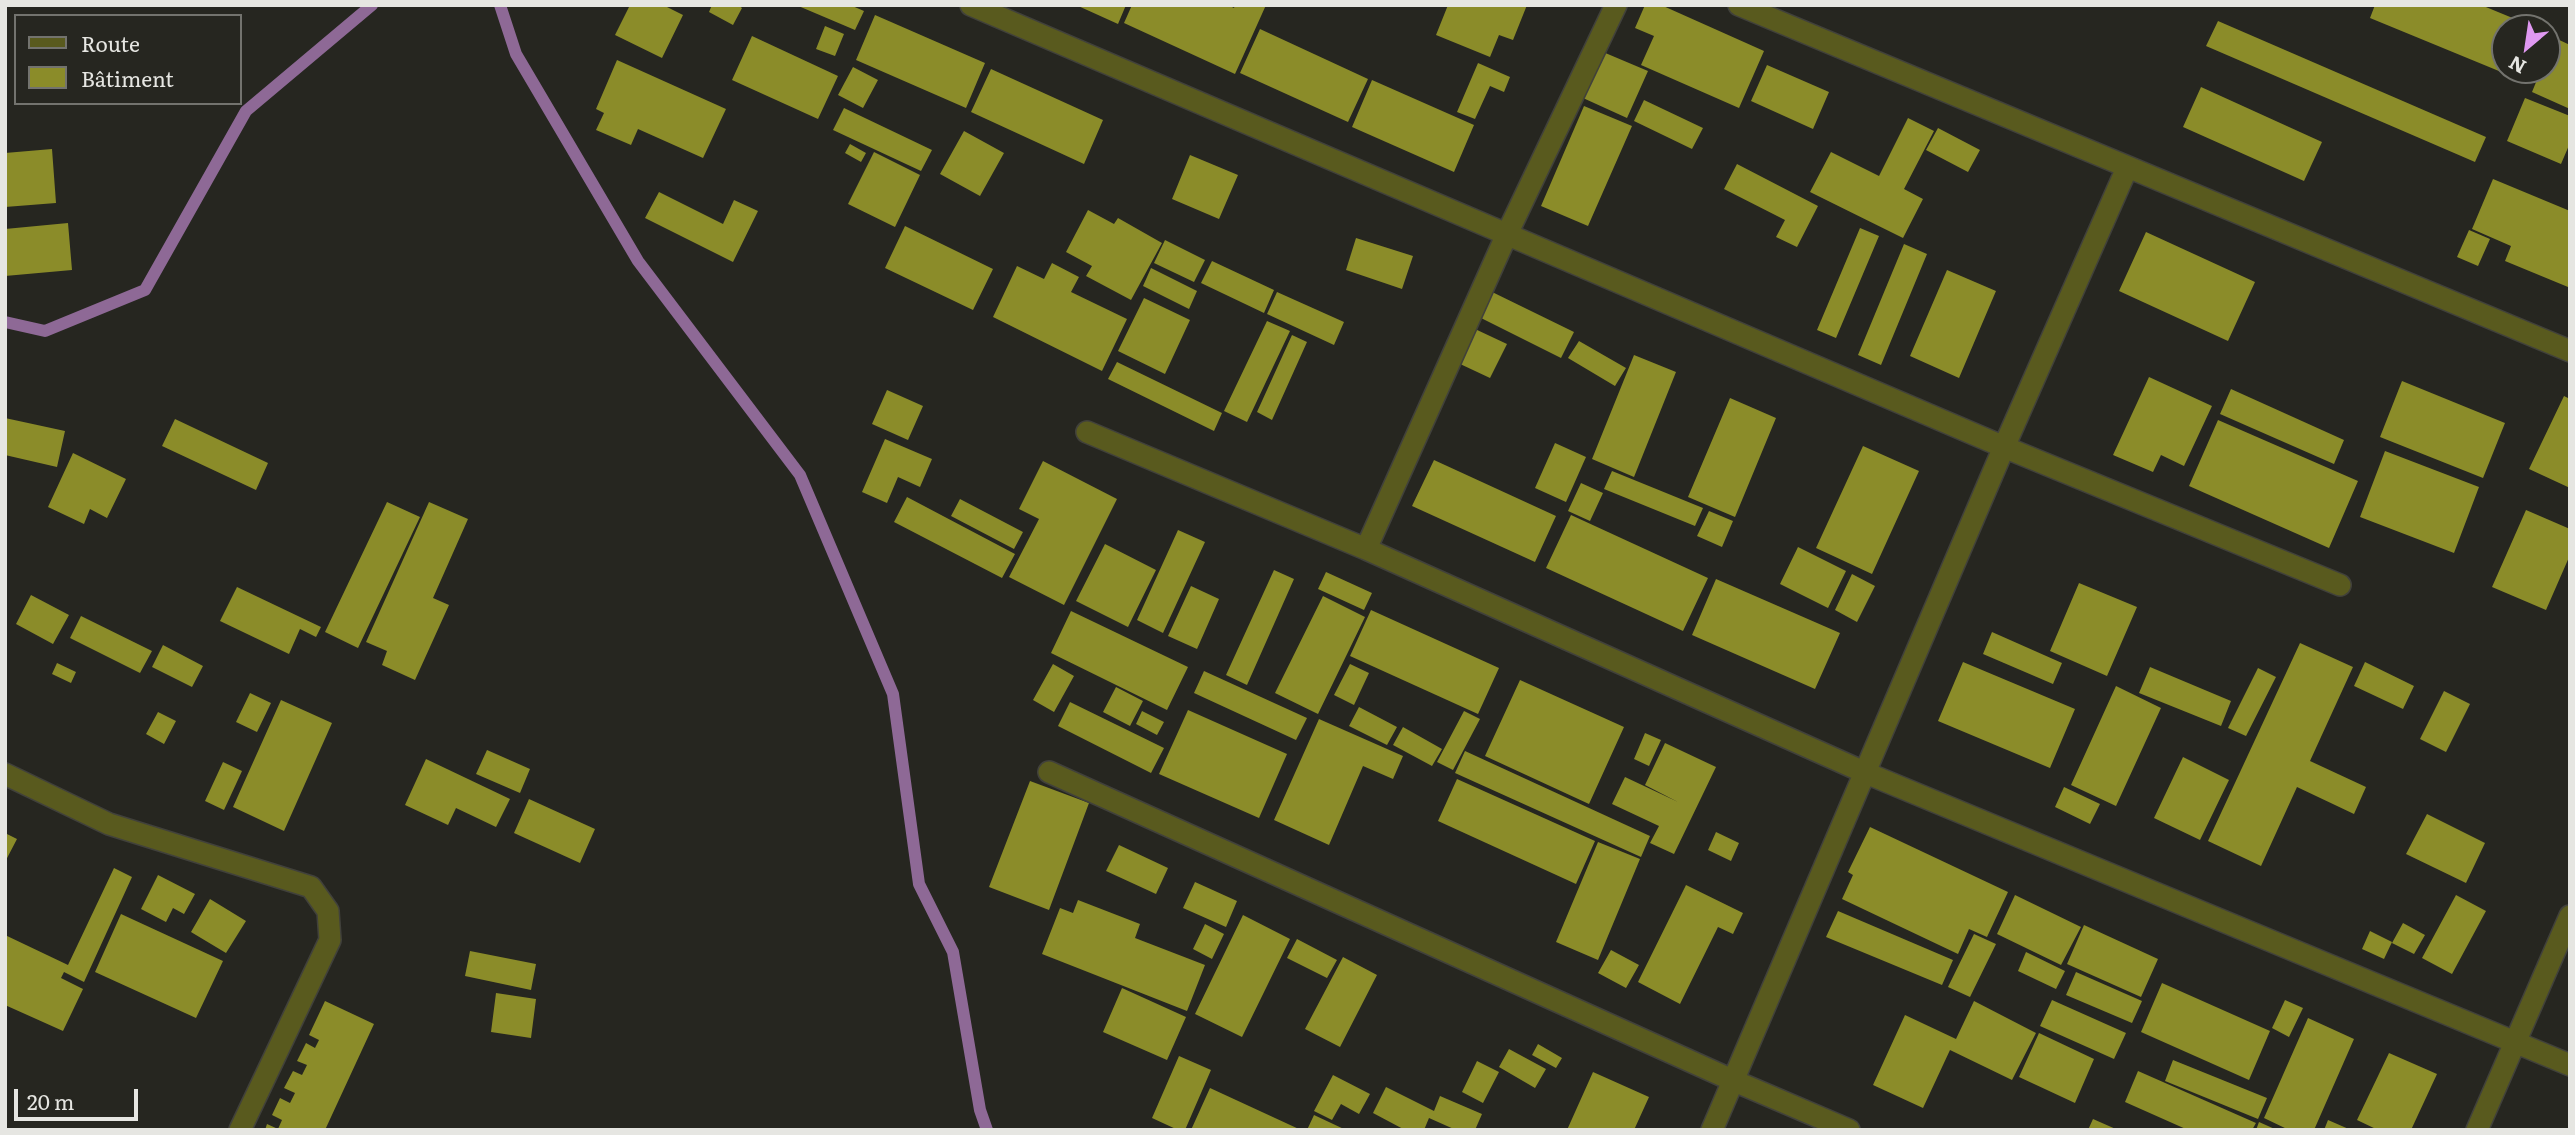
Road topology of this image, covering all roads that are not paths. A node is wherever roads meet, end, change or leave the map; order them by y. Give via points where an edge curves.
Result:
1 (971, 5) edge
2 (1616, 5) edge
3 (1739, 5) edge
4 (2127, 168) junction
5 (1507, 234) junction
6 (2570, 351) edge
7 (1087, 432) dead end
8 (2004, 447) junction
9 (1366, 549) junction
10 (2340, 585) dead end
11 (1049, 772) dead end
12 (1866, 773) junction
13 (5, 774) edge
14 (2570, 916) edge
15 (2514, 1040) junction
16 (2570, 1065) edge
17 (1732, 1080) junction
18 (240, 1130) edge
19 (1713, 1130) edge
20 (1849, 1130) edge
21 (2477, 1130) edge

1 - 5 street
2 - 5 street
3 - 4 street
4 - 6 street
4 - 8 street
5 - 8 street
5 - 9 street
7 - 9 street
8 - 10 street
8 - 12 street
9 - 12 street
11 - 17 street
12 - 15 street
12 - 17 street
13 - 18 street via 109,824 311,887 328,911 330,940
14 - 15 street
15 - 16 street
15 - 21 street
17 - 19 street
17 - 20 street

